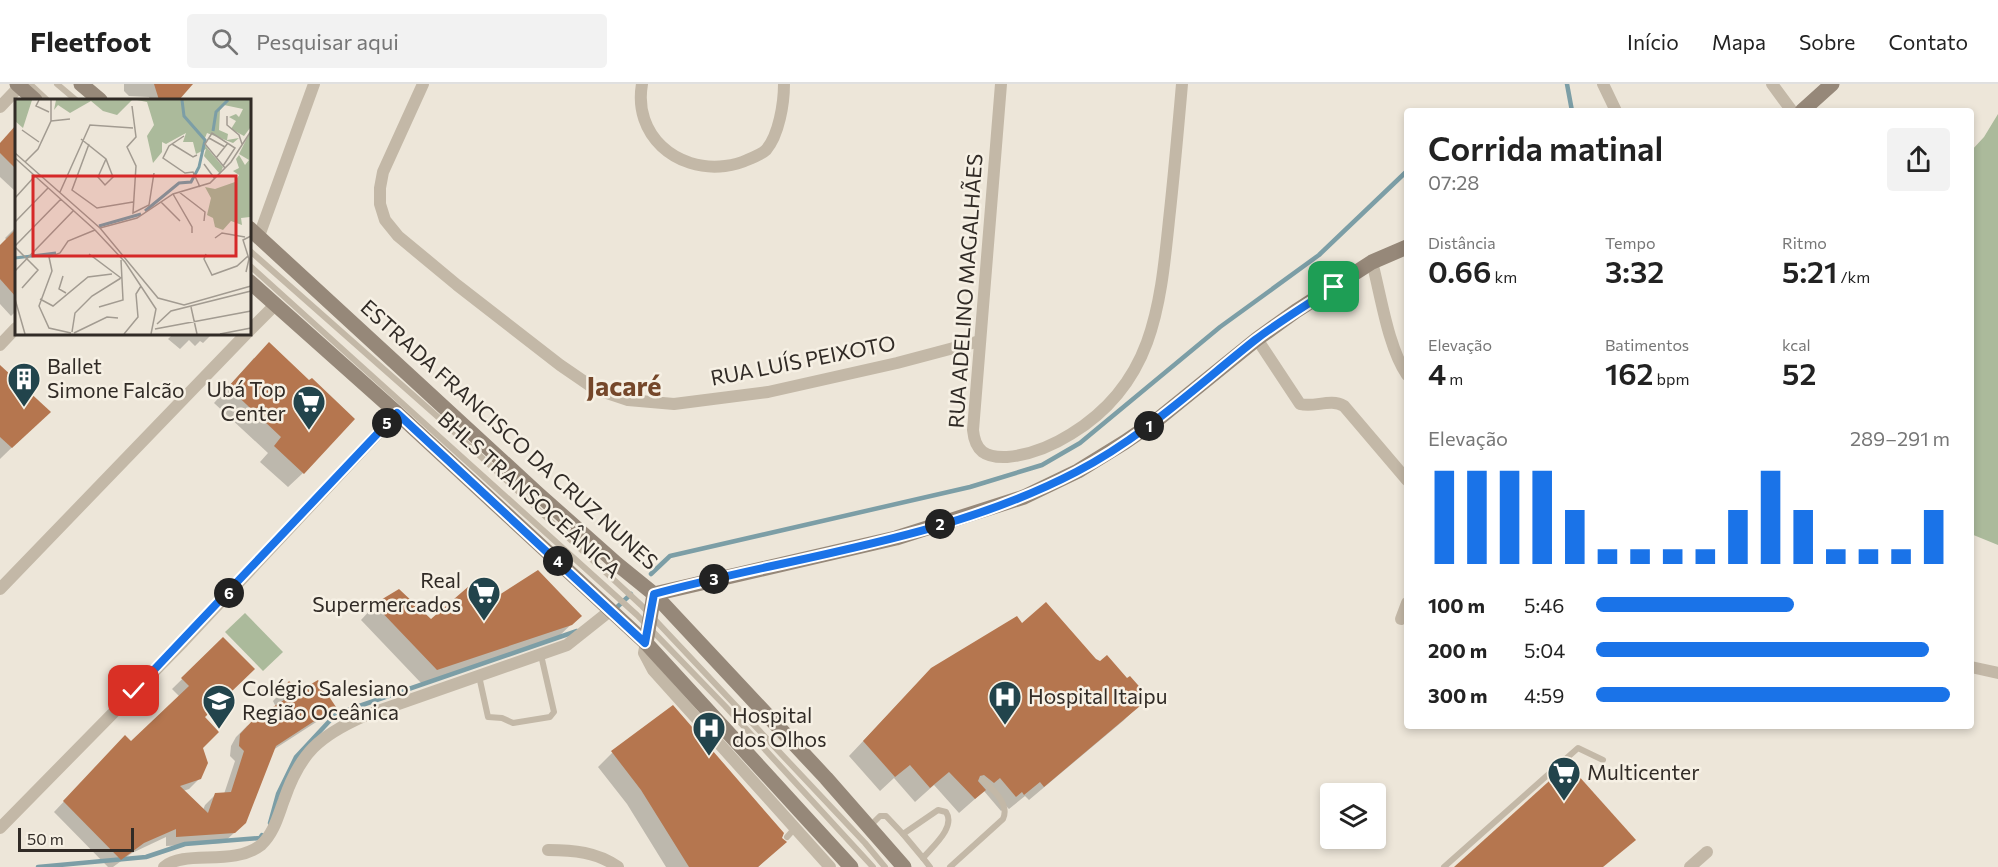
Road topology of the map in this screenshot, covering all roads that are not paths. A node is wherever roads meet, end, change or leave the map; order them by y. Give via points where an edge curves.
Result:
1 (57, 84) edge
2 (81, 84) edge
3 (314, 84) edge
4 (423, 84) edge
5 (642, 84) edge
6 (784, 84) edge
7 (1001, 84) edge
8 (1182, 84) edge
9 (1603, 84) edge
10 (1772, 84) edge
11 (1832, 84) edge
12 (22, 85) edge
13 (34, 99) edge
14 (45, 99) edge
15 (75, 99) edge
16 (99, 99) edge
17 (0, 107) edge
18 (1615, 108) edge
19 (1790, 108) edge
20 (1805, 108) edge
21 (254, 232) edge
22 (1404, 248) edge
23 (250, 251) edge
24 (1372, 262) junction
25 (250, 266) edge
26 (250, 282) edge
27 (276, 304) junction
28 (15, 329) edge
29 (250, 330) edge
30 (246, 334) edge
31 (1257, 339) junction
32 (980, 341) junction
33 (0, 345) edge
34 (1404, 370) edge
35 (397, 413) junction
36 (1404, 476) edge
37 (0, 589) edge
38 (654, 594) junction
39 (611, 610) junction
40 (1404, 611) edge
41 (1401, 619) dead end
42 (650, 621) junction
43 (645, 643) junction
44 (541, 655) junction
45 (1974, 668) edge
46 (1998, 673) edge
47 (479, 675) junction
48 (1603, 760) dead end
49 (983, 780) dead end
50 (869, 826) junction
51 (0, 828) edge
52 (903, 834) junction
53 (548, 850) dead end
54 (1707, 852) dead end
55 (923, 858) junction
56 (164, 867) edge
57 (618, 867) edge
58 (830, 867) edge
59 (851, 867) edge
60 (873, 867) edge
61 (885, 867) edge
62 (904, 867) edge
63 (930, 867) edge
64 (950, 867) edge
65 (1444, 867) edge
66 (1690, 867) edge

1 - 15 lane
2 - 16 main road
3 - 21 street
4 - 32 street, RUA LUÍS PEIXOTO via 383,172 380,204 385,220 398,236 457,285 595,389 628,400 674,404 768,392
5 - 6 street via 643,120 660,146 681,161 709,168 740,164 766,151 778,124
7 - 32 street, RUA ADELINO MAGALHÃES
8 - 32 street, RUA ADELINO MAGALHÃES via 1158,306 1138,366 1115,399 1088,424 1059,442 1033,452 991,456 974,443
9 - 18 street
10 - 19 street
11 - 20 main road
12 - 13 main road
12 - 14 lane
12 - 17 street
21 - 38 main road, ESTRADA FRANCISCO DA CRUZ NUNES via 546,501
22 - 24 main road
23 - 42 lane, BHLS TRANSOCEÂNICA via 438,417
24 - 31 main road
24 - 34 street via 1393,345
25 - 42 lane, BHLS TRANSOCEÂNICA
26 - 27 main road
27 - 29 street
27 - 35 main road
28 - 33 street
30 - 37 street
31 - 36 street via 1300,404 1331,402 1344,406
31 - 38 main road via 1125,442 1024,497 896,538
35 - 39 main road
35 - 51 street via 183,642
38 - 42 main road
38 - 50 main road, ESTRADA FRANCISCO DA CRUZ NUNES
39 - 43 main road
39 - 44 street via 567,645
40 - 41 street
42 - 43 main road
42 - 60 lane, BHLS TRANSOCEÂNICA
42 - 61 lane, BHLS TRANSOCEÂNICA
43 - 58 street via 644,653 653,670 791,832
43 - 59 main road
44 - 47 street
44 - 47 lane via 554,712 550,717 513,723 488,717
45 - 46 street
47 - 56 street via 364,716 318,743 296,769 274,827 253,851 237,857 176,861
48 - 65 lane via 1578,748
49 - 64 lane via 1006,812
50 - 52 lane via 880,816 886,816
50 - 62 main road, ESTRADA FRANCISCO DA CRUZ NUNES
52 - 55 lane
52 - 55 lane via 938,810 946,812 949,826
53 - 57 street via 592,854
54 - 66 street
55 - 63 lane

